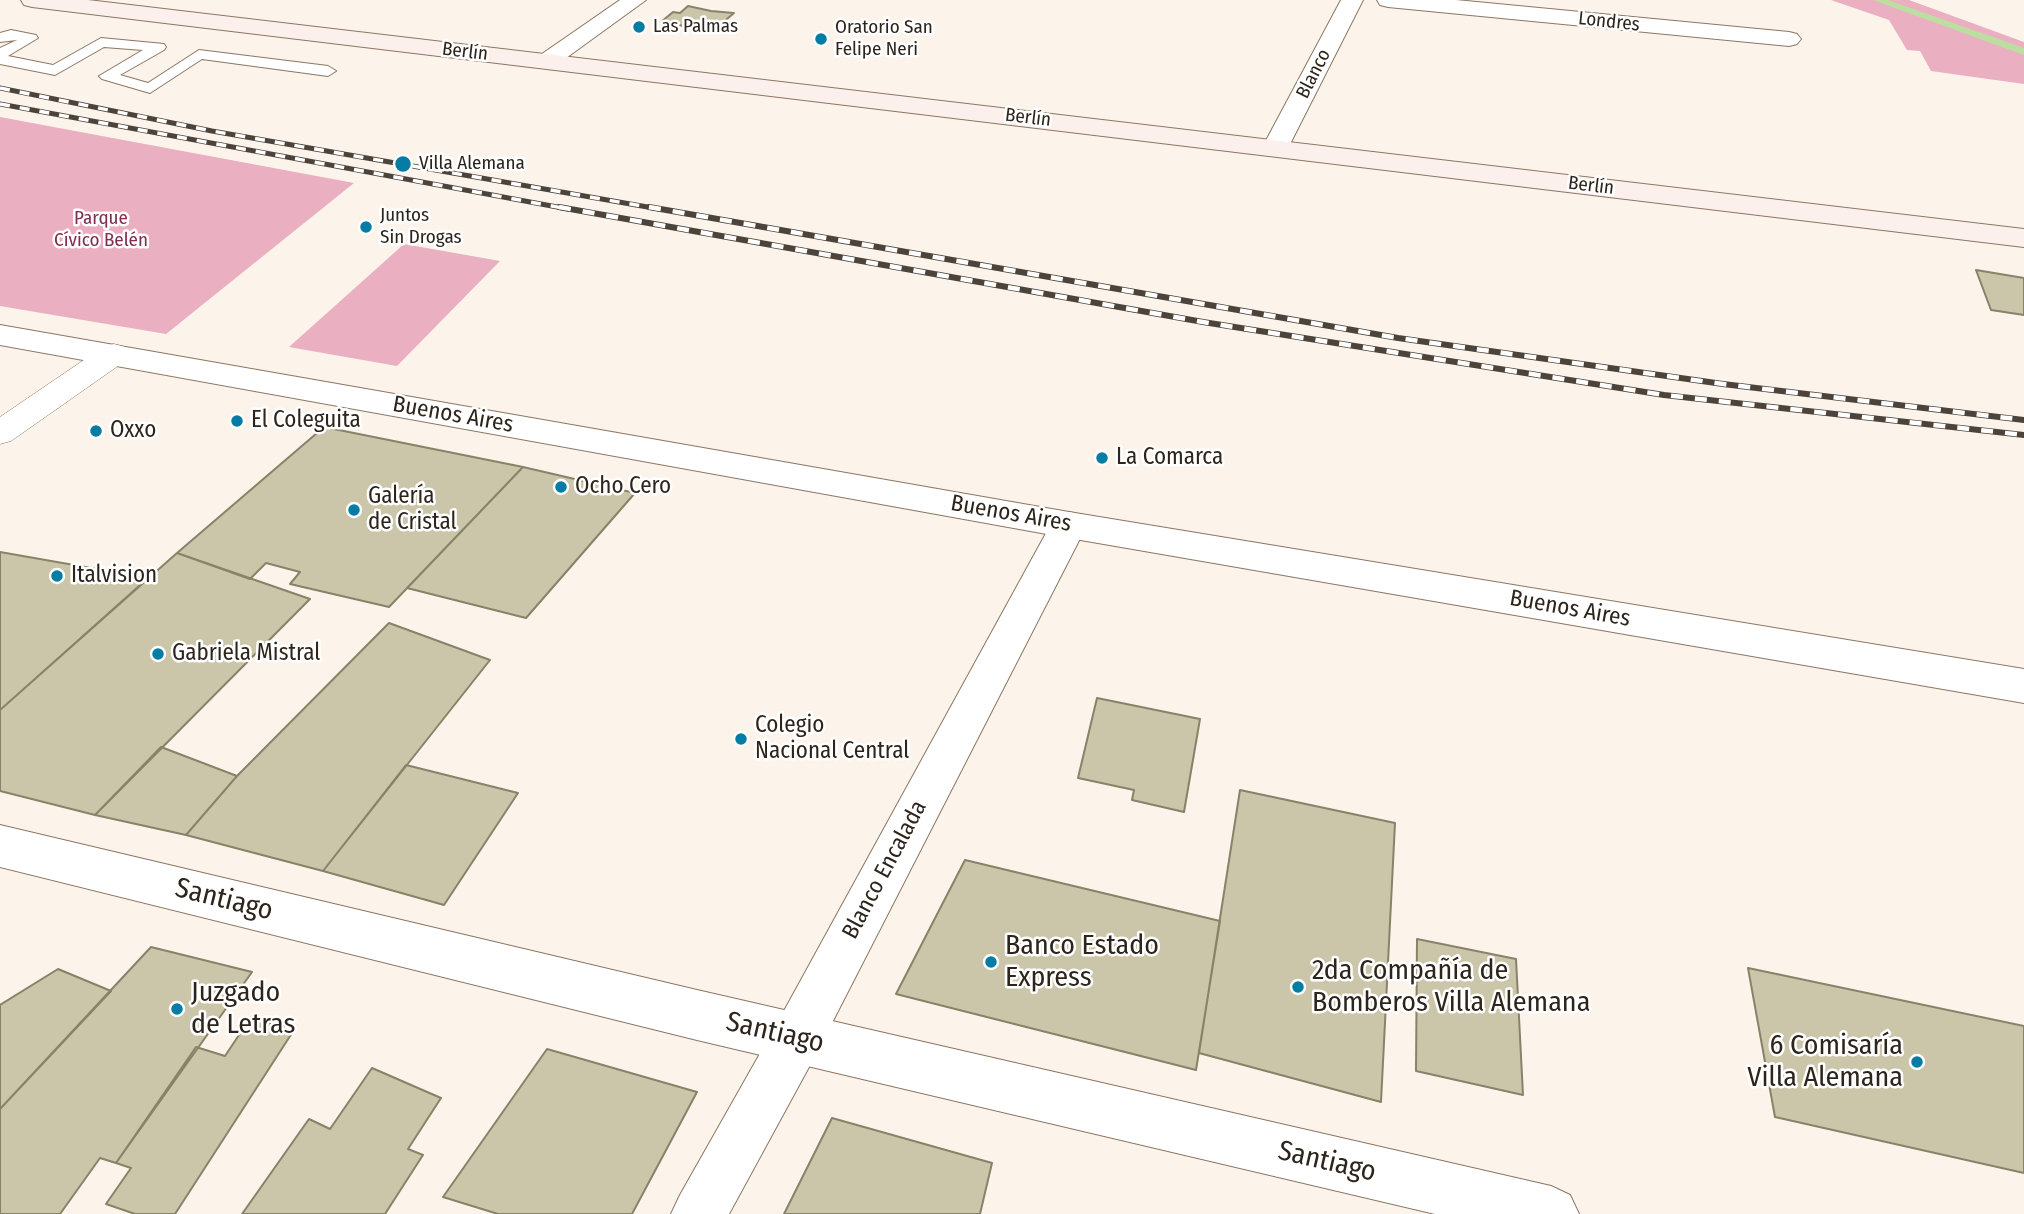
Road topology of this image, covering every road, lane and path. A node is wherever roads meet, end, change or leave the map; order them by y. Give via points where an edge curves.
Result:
1 (32, 0) edge
2 (635, 0) edge
3 (1352, 0) edge
4 (1388, 0) edge
5 (0, 38) edge
6 (1789, 39) dead end
7 (0, 54) edge
8 (0, 60) edge
9 (547, 61) junction
10 (328, 71) dead end
11 (1275, 148) junction
12 (2024, 238) edge
13 (0, 335) edge
14 (114, 354) junction
15 (0, 433) edge
16 (1069, 525) junction
17 (2024, 685) edge
18 (0, 846) edge
19 (797, 1038) junction
20 (699, 1214) edge
21 (1551, 1214) edge

1 - 9 main road, Berlín
2 - 9 street
3 - 11 street, Blanco
4 - 6 street, Londres
5 - 7 lane via 11,34 31,38
8 - 10 lane via 55,70 101,42 159,47 107,76 150,89 199,54
9 - 11 main road, Berlín
11 - 12 main road, Berlín
13 - 14 street, Buenos Aires
14 - 15 street
14 - 16 street, Buenos Aires
16 - 17 street, Buenos Aires
16 - 19 street, Blanco Encalada
18 - 19 street, Santiago
19 - 20 street, Blanco Encalada
19 - 21 street, Santiago

